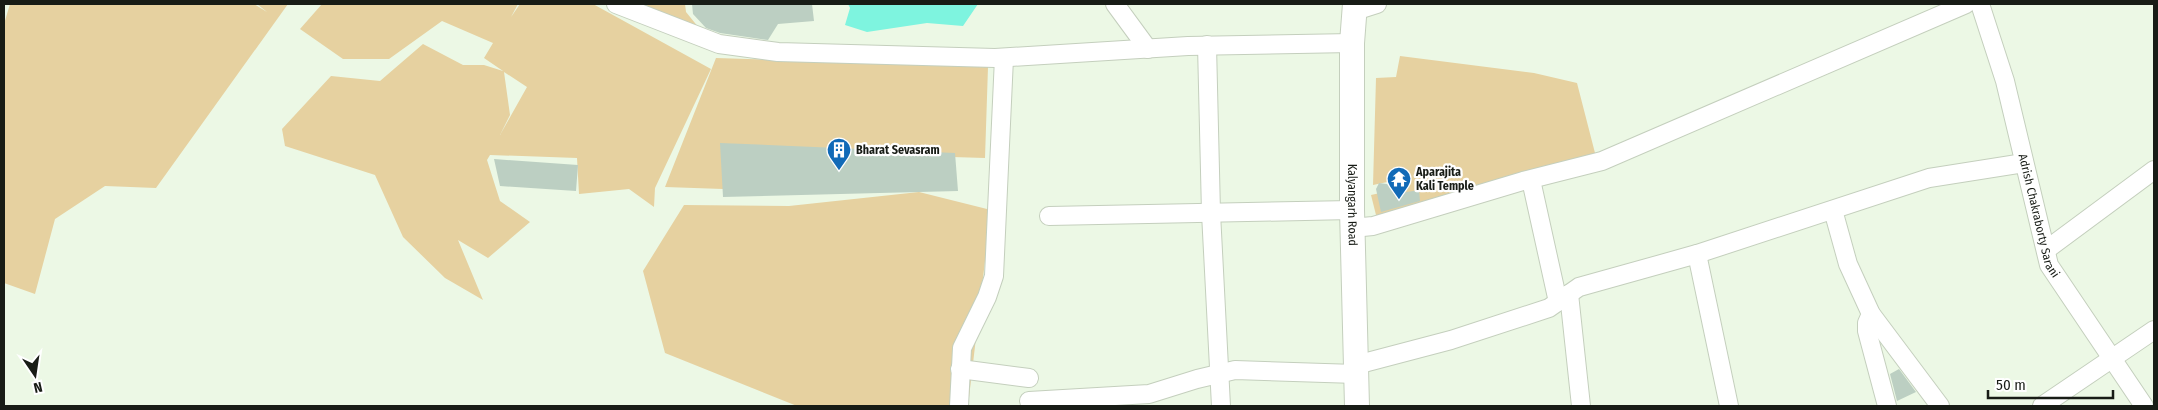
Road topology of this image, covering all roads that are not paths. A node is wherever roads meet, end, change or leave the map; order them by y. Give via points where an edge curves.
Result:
1 (616, 4) edge
2 (1115, 4) edge
3 (1966, 4) edge
4 (1980, 4) edge
5 (1362, 6) edge
6 (1352, 43) junction
7 (1207, 46) junction
8 (1148, 49) junction
9 (1004, 58) junction
10 (2024, 163) junction
11 (2154, 170) edge
12 (1531, 180) junction
13 (1833, 210) junction
14 (1211, 213) junction
15 (1049, 216) dead end
16 (1352, 219) junction
17 (2046, 250) junction
18 (1696, 254) junction
19 (1563, 298) junction
20 (1872, 314) junction
21 (2154, 330) edge
22 (2113, 357) junction
23 (1356, 369) junction
24 (960, 370) junction
25 (1220, 374) junction
26 (1029, 378) dead end
27 (1029, 401) dead end
28 (958, 406) edge
29 (1221, 406) edge
30 (1357, 406) edge
31 (1581, 406) edge
32 (1729, 406) edge
33 (1887, 406) edge
34 (1940, 406) edge
35 (2042, 406) edge
36 (2144, 406) edge

1 - 9 street via 719,44 758,50 851,56
2 - 8 street
3 - 12 street via 1636,148 1602,161
4 - 10 street, Adrish Chakraborty Sarani via 2005,81
5 - 6 main road, Kalyangarh Road
6 - 7 street
6 - 16 main road, Kalyangarh Road
7 - 8 street
7 - 14 street
8 - 9 street
9 - 24 street via 994,276 987,297 967,333
10 - 13 street via 1929,178
10 - 17 street, Adrish Chakraborty Sarani
11 - 17 street
12 - 16 street via 1373,226
12 - 19 street
13 - 18 street
13 - 20 street via 1848,264
14 - 15 street
14 - 16 street
14 - 25 street
16 - 23 main road, Kalyangarh Road
17 - 22 street, Adrish Chakraborty Sarani via 2049,265
18 - 19 street via 1579,287
18 - 32 street
19 - 23 street via 1549,308
19 - 31 street
20 - 33 street via 1867,331
20 - 34 street
21 - 22 street
22 - 35 street
22 - 36 street, Adrish Chakraborty Sarani
23 - 25 street via 1236,370
23 - 30 main road, Kalyangarh Road
24 - 26 street
24 - 28 street
25 - 27 street via 1149,394
25 - 29 street

